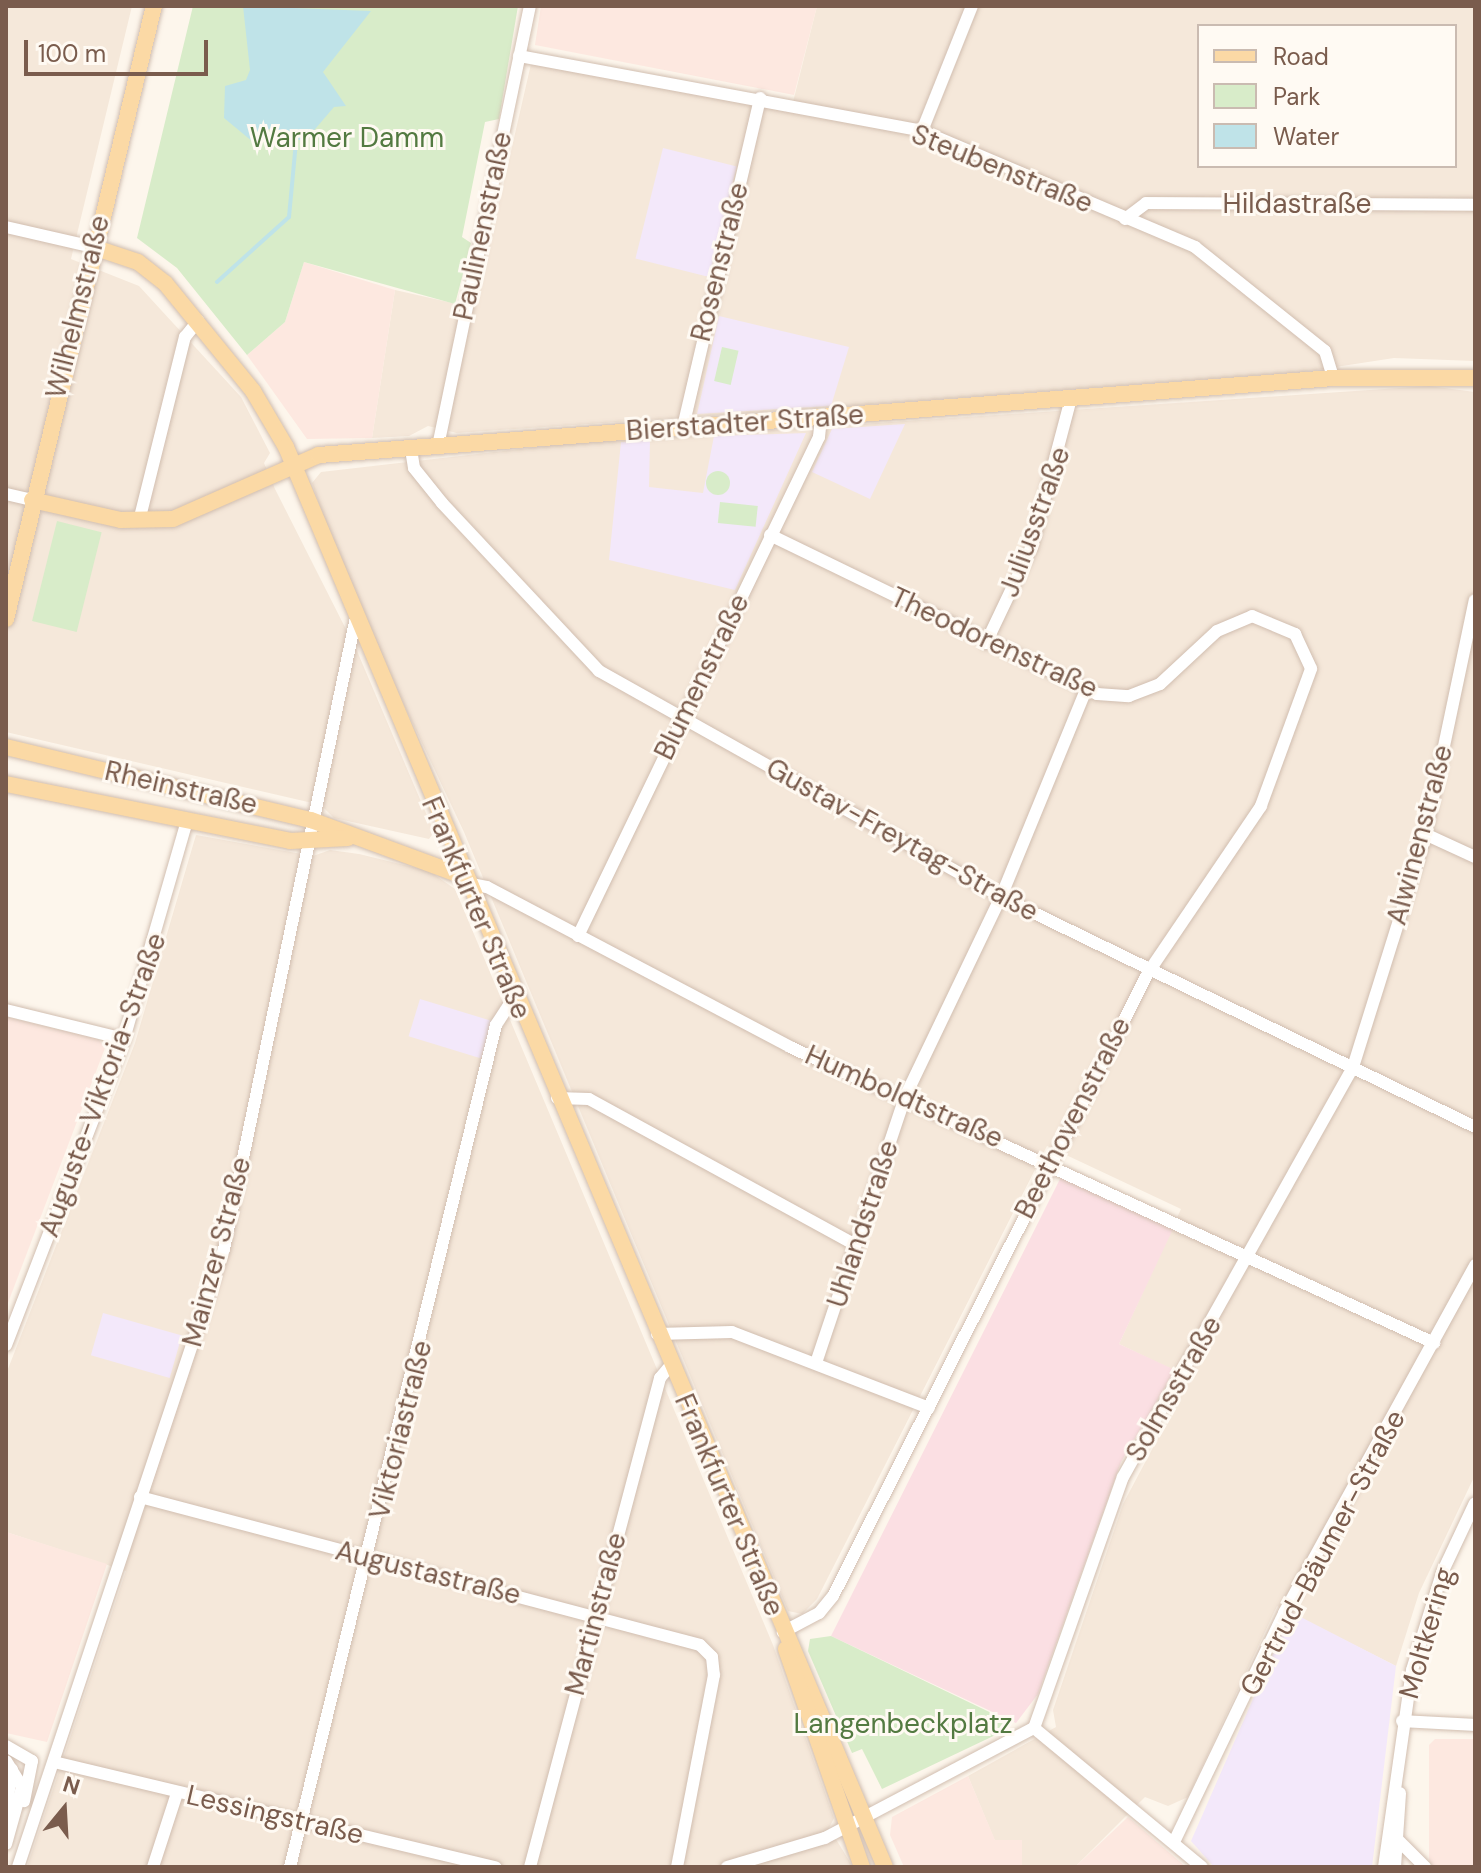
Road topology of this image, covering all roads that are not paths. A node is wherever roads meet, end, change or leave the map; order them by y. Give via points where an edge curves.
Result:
1 (154, 6) edge
2 (530, 6) edge
3 (972, 6) edge
4 (519, 56) junction
5 (760, 98) junction
6 (922, 131) junction
7 (1475, 205) edge
8 (1125, 219) junction
9 (6, 227) edge
10 (93, 247) junction
11 (198, 321) junction
12 (1333, 378) junction
13 (1475, 378) edge
14 (1071, 398) junction
15 (821, 417) junction
16 (683, 427) junction
17 (438, 446) junction
18 (411, 449) junction
19 (293, 463) junction
20 (6, 494) edge
21 (32, 500) junction
22 (139, 521) junction
23 (770, 535) junction
24 (1475, 600) edge
25 (7, 614) edge
26 (1252, 616) joint
27 (355, 622) junction
28 (1472, 624) edge
29 (986, 643) junction
30 (1086, 690) junction
31 (683, 718) junction
32 (6, 747) edge
33 (141, 778) junction
34 (6, 784) edge
35 (133, 810) junction
36 (311, 820) junction
37 (187, 821) junction
38 (1425, 834) junction
39 (354, 838) junction
40 (307, 842) junction
41 (404, 850) junction
42 (452, 851) junction
43 (1475, 857) edge
44 (464, 880) junction
45 (1001, 897) junction
46 (578, 936) junction
47 (1148, 973) junction
48 (514, 997) junction
49 (6, 1010) edge
50 (124, 1039) junction
51 (1353, 1067) junction
52 (905, 1097) junction
53 (557, 1098) junction
54 (1475, 1127) edge
55 (1049, 1161) junction
56 (856, 1245) junction
57 (1252, 1255) junction
58 (1475, 1265) edge
59 (657, 1334) junction
60 (1434, 1343) junction
61 (6, 1345) edge
62 (816, 1363) junction
63 (670, 1366) junction
64 (929, 1408) junction
65 (140, 1497) junction
66 (1475, 1503) edge
67 (369, 1558) junction
68 (595, 1617) junction
69 (783, 1632) junction
70 (1402, 1721) junction
71 (1475, 1725) edge
72 (1034, 1728) junction
73 (6, 1746) edge
74 (54, 1762) junction
75 (9, 1765) edge
76 (177, 1793) junction
77 (12, 1811) edge
78 (865, 1818) junction
79 (302, 1820) junction
80 (847, 1826) junction
81 (1397, 1839) junction
82 (1174, 1842) junction
83 (6, 1844) edge
84 (18, 1867) edge
85 (153, 1867) edge
86 (290, 1867) edge
87 (496, 1867) edge
88 (530, 1867) edge
89 (677, 1867) edge
90 (727, 1867) edge
91 (862, 1867) edge
92 (885, 1867) edge
93 (1202, 1867) edge
94 (1384, 1867) edge
95 (1396, 1867) edge
96 (1425, 1867) edge

1 - 10 main road, Wilhelmstraße
2 - 4 street, Paulinenstraße
3 - 6 street
4 - 5 street, Steubenstraße
4 - 17 street, Paulinenstraße
5 - 6 street, Steubenstraße
5 - 16 street, Rosenstraße
6 - 8 street, Steubenstraße
7 - 8 street, Hildastraße via 1146,203
8 - 12 street, Steubenstraße via 1206,254 1325,351
9 - 10 street
10 - 11 main road, Frankfurter Straße via 152,271
10 - 21 main road, Wilhelmstraße
11 - 19 main road, Frankfurter Straße via 270,415
11 - 22 street via 185,337
12 - 13 main road, Bierstadter Straße
12 - 14 main road, Bierstadter Straße
14 - 15 main road, Bierstadter Straße
14 - 29 street, Juliusstraße via 1032,546
15 - 16 main road, Bierstadter Straße
15 - 23 street, Blumenstraße via 819,437
16 - 17 main road, Bierstadter Straße
17 - 18 main road, Bierstadter Straße
18 - 19 main road, Bierstadter Straße
18 - 31 street, Gustav-Freytag-Straße via 414,468 442,503 592,666
19 - 22 main road, Bierstadter Straße via 203,512
19 - 27 main road, Frankfurter Straße
20 - 21 street
21 - 22 main road, Bierstadter Straße
21 - 25 main road, Wilhelmstraße
23 - 29 street, Theodorenstraße
23 - 31 street, Blumenstraße
24 - 28 street, Alwinenstraße
26 - 30 street, Theodorenstraße via 1217,631 1178,672 1142,692
26 - 47 street, Beethovenstraße via 1295,634 1310,660 1310,679 1251,824
27 - 36 street, Mainzer Straße
27 - 42 main road, Frankfurter Straße
28 - 38 street, Alwinenstraße
29 - 30 street, Theodorenstraße
30 - 45 street, Uhlandstraße
31 - 45 street, Gustav-Freytag-Straße
31 - 46 street, Blumenstraße
32 - 33 main road, Rheinstraße
33 - 35 main road via 125,791
33 - 36 main road, Rheinstraße
34 - 35 main road, Rheinstraße
35 - 37 main road, Rheinstraße
36 - 39 main road, Rheinstraße
36 - 40 street, Mainzer Straße
37 - 40 main road, Rheinstraße
37 - 50 street, Auguste-Viktoria-Straße
38 - 43 street
38 - 51 street, Alwinenstraße
39 - 40 main road, Rheinstraße
39 - 41 main road, Rheinstraße
40 - 65 street, Mainzer Straße via 233,1214
41 - 42 main road
41 - 44 main road
42 - 44 main road, Frankfurter Straße
44 - 46 street, Humboldtstraße
44 - 48 main road, Frankfurter Straße
45 - 47 street, Gustav-Freytag-Straße
45 - 52 street, Uhlandstraße
46 - 52 street, Humboldtstraße via 679,993
47 - 51 street, Gustav-Freytag-Straße
47 - 55 street, Beethovenstraße
48 - 53 main road, Frankfurter Straße
48 - 67 street, Viktoriastraße via 496,1025
49 - 50 street
50 - 61 street, Auguste-Viktoria-Straße
51 - 54 street, Gustav-Freytag-Straße
51 - 57 street, Solmsstraße
52 - 55 street, Humboldtstraße
52 - 56 street, Uhlandstraße
53 - 56 street via 589,1099
53 - 59 main road, Frankfurter Straße
55 - 57 street, Humboldtstraße
55 - 64 street, Beethovenstraße
56 - 62 street, Uhlandstraße
57 - 60 street, Humboldtstraße
57 - 72 street, Solmsstraße via 1123,1477
58 - 60 street, Gertrud-Bäumer-Straße
59 - 62 street via 732,1332
59 - 63 main road, Frankfurter Straße
60 - 82 street, Gertrud-Bäumer-Straße via 1284,1613
62 - 64 street
63 - 68 street, Martinstraße via 660,1378
63 - 69 main road, Frankfurter Straße
64 - 69 street, Beethovenstraße via 833,1596 819,1613
65 - 67 street, Augustastraße
65 - 74 street, Mainzer Straße
66 - 70 street, Moltkering via 1421,1634
67 - 68 street, Augustastraße
67 - 79 street, Viktoriastraße
68 - 88 street, Martinstraße
68 - 89 street, Augustastraße via 700,1645 712,1657
69 - 78 main road, Frankfurter Straße
69 - 80 main road, Frankfurter Straße
70 - 71 street
70 - 81 street, Moltkering
70 - 94 street, Moltkering
72 - 78 street
72 - 82 street
73 - 77 street via 34,1768
74 - 76 street, Lessingstraße
74 - 84 street, Mainzer Straße
75 - 77 street
76 - 79 street, Lessingstraße
76 - 85 street
77 - 83 street
78 - 80 street
78 - 92 main road, Frankfurter Straße
79 - 86 street, Viktoriastraße
79 - 87 street, Lessingstraße
80 - 90 street
80 - 91 main road, Frankfurter Straße
81 - 95 street, Moltkering
81 - 96 street
82 - 93 street

